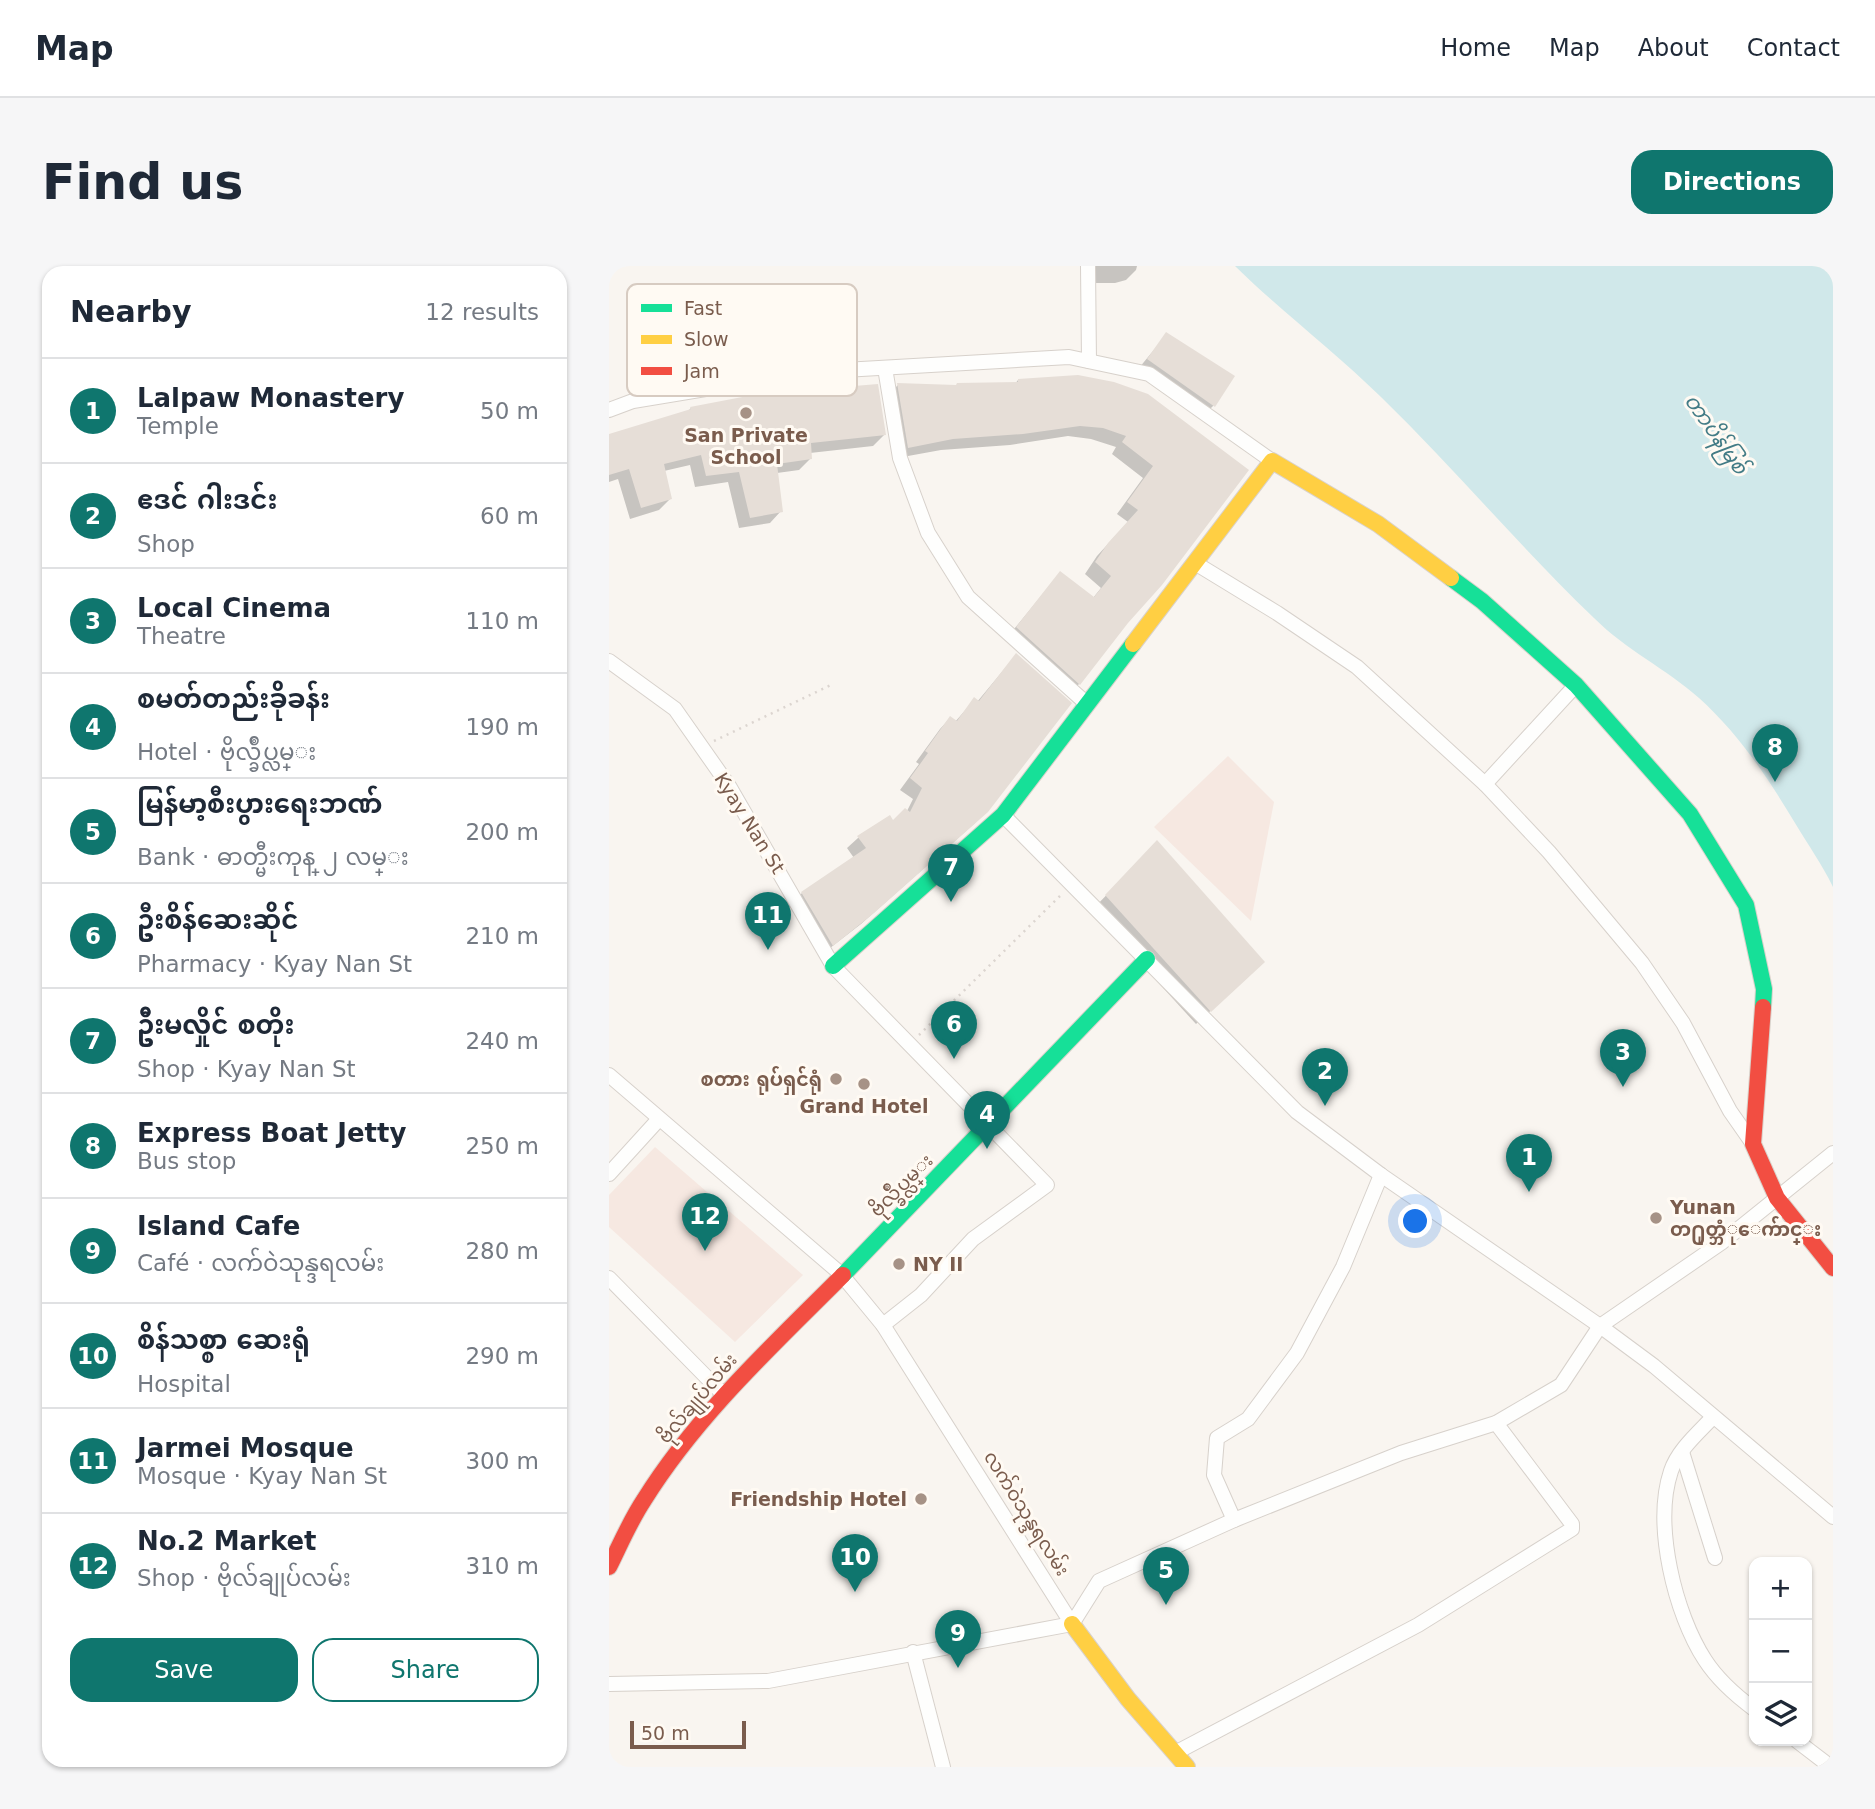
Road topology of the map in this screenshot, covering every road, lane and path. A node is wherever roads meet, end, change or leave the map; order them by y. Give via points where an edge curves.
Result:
1 (1088, 266) edge
2 (1089, 361) junction
3 (885, 368) junction
4 (857, 369) edge
5 (663, 396) edge
6 (609, 410) edge
7 (1272, 461) junction
8 (1195, 563) junction
9 (609, 661) edge
10 (833, 684) dead end
11 (1576, 685) junction
12 (1087, 704) junction
13 (702, 747) junction
14 (1485, 784) junction
15 (1003, 815) junction
16 (1071, 885) junction
17 (1147, 959) junction
18 (833, 966) junction
19 (911, 1043) junction
20 (609, 1075) edge
21 (659, 1119) junction
22 (988, 1124) junction
23 (1753, 1144) junction
24 (1833, 1153) edge
25 (609, 1174) edge
26 (1381, 1175) junction
27 (1777, 1198) junction
28 (1833, 1268) edge
29 (841, 1274) junction
30 (609, 1278) edge
31 (883, 1325) junction
32 (1600, 1326) junction
33 (724, 1395) junction
34 (1713, 1417) junction
35 (1496, 1423) junction
36 (1682, 1452) junction
37 (1833, 1517) edge
38 (1234, 1520) junction
39 (1716, 1558) dead end
40 (609, 1567) edge
41 (1072, 1624) junction
42 (913, 1652) junction
43 (609, 1684) edge
44 (1749, 1705) edge
45 (1804, 1746) edge
46 (1175, 1752) junction
47 (943, 1767) edge
48 (1187, 1767) edge
49 (1831, 1767) edge

1 - 2 street
2 - 3 street via 1069,357
2 - 7 street via 1149,374
3 - 4 street
3 - 12 street via 900,458 928,533 968,597
5 - 6 street
7 - 8 street
7 - 11 street via 1399,539 1482,601
8 - 12 street
8 - 14 street via 1357,667
9 - 13 street, Kyay Nan St via 675,709
10 - 13 path
11 - 14 street
11 - 23 street via 1690,814 1746,905 1765,989
12 - 15 street
13 - 18 street, Kyay Nan St via 770,852
14 - 23 street via 1642,963 1683,1023
15 - 16 street
15 - 18 street
16 - 17 street
16 - 19 path
17 - 22 street
17 - 26 street via 1297,1112
18 - 19 street, Kyay Nan St
19 - 22 street, Kyay Nan St
20 - 21 street, လက်ဝဲသုန္ဒရလမ်း
21 - 25 street
21 - 29 street, လက်ဝဲသုန္ဒရလမ်း
22 - 29 street, ဗိုလ္ခ်ဳပ္လမ္း
22 - 31 street, Kyay Nan St via 1047,1185 973,1239 921,1296
23 - 27 street
24 - 27 street
26 - 32 street
26 - 38 street via 1343,1267 1297,1353 1248,1419 1217,1438 1214,1475
27 - 28 street
27 - 32 street via 1721,1243
29 - 31 street, လက်ဝဲသုန္ဒရလမ်း
29 - 33 street, ဗိုလ်ချုပ်လမ်း
30 - 33 street
31 - 41 street, လက်ဝဲသုန္ဒရလမ်း
32 - 34 street
32 - 35 street via 1561,1385
33 - 40 street, ဗိုလ်ချုပ်လမ်း via 643,1501
34 - 36 street
34 - 37 street
35 - 38 street via 1401,1452
35 - 46 street via 1572,1529 1417,1625
36 - 39 street
36 - 44 street via 1671,1470 1664,1525 1680,1610 1704,1659 1721,1682
38 - 41 street via 1099,1581
41 - 42 street
41 - 46 street, လက်ဝဲသုန္ဒရလမ်း
42 - 43 street via 768,1681
42 - 47 street
45 - 49 street
46 - 48 street, လက်ဝဲသုန္ဒရလမ်း

